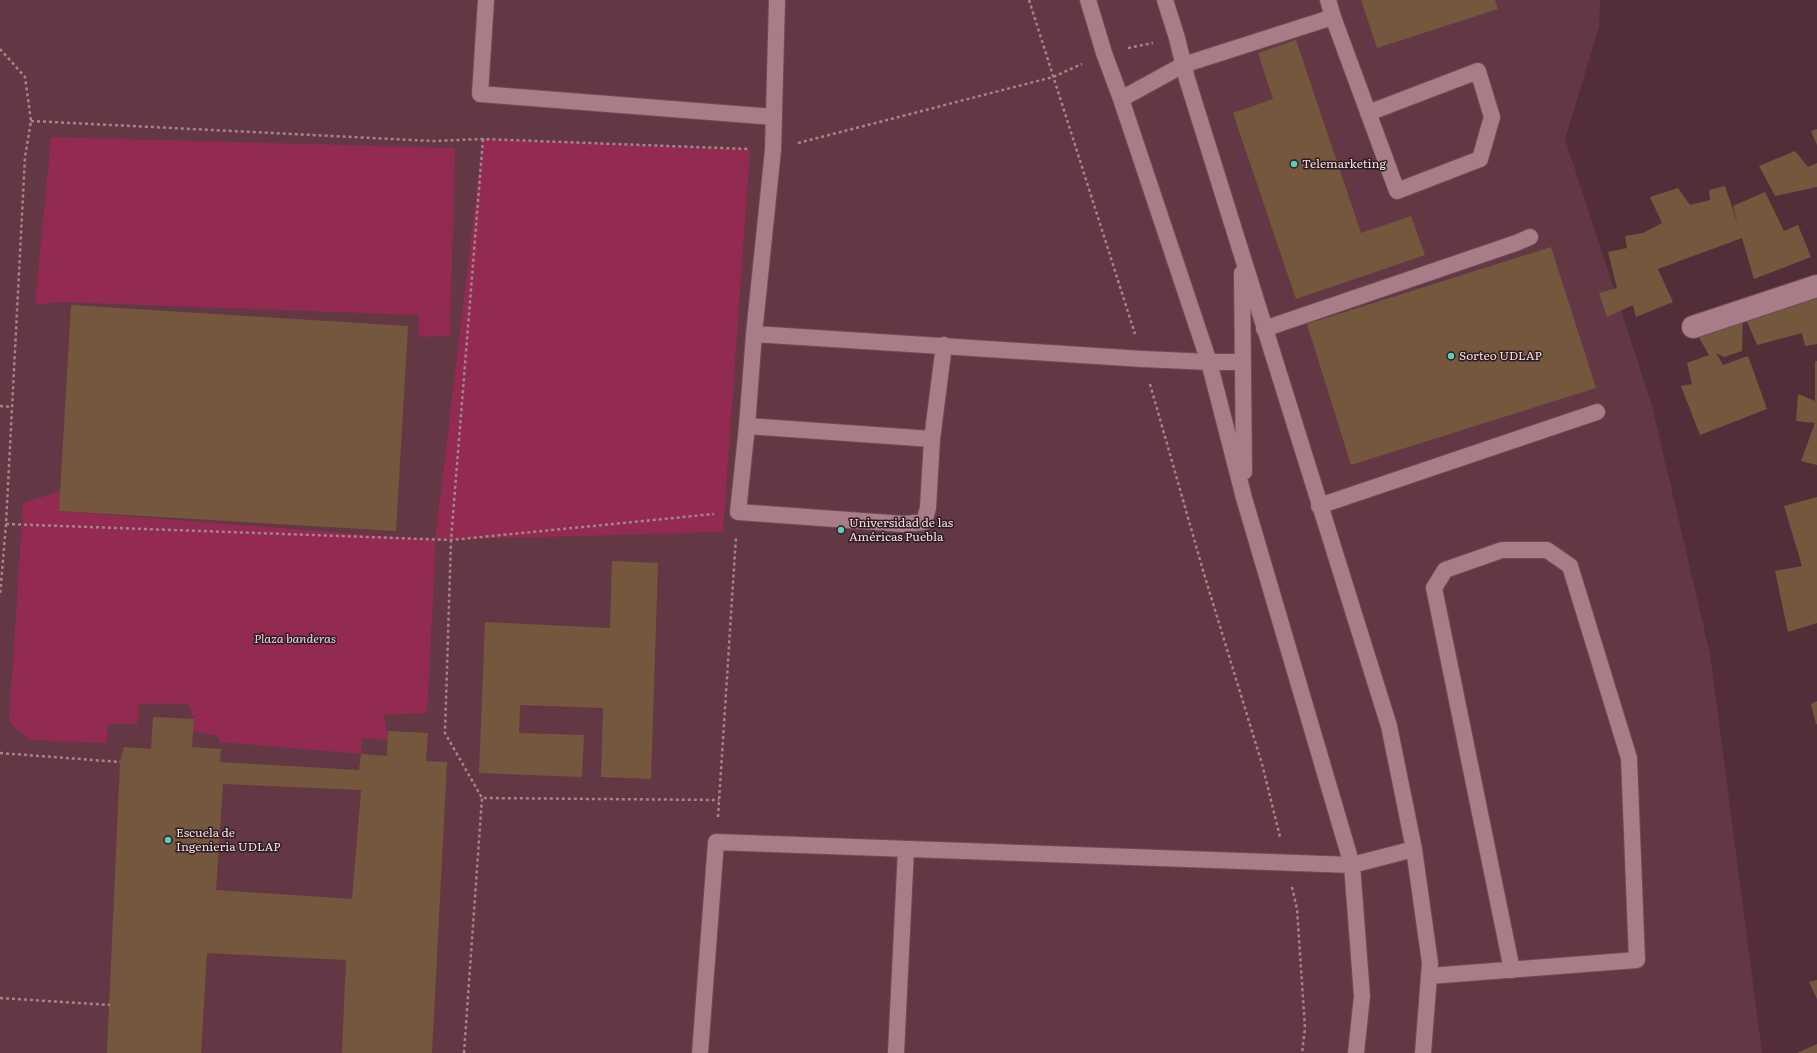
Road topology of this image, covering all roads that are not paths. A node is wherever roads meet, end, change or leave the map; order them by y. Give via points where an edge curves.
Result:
1 (486, 0) edge
2 (777, 0) edge
3 (1088, 0) edge
4 (1165, 0) edge
5 (1328, 0) edge
6 (1333, 17) junction
7 (1183, 65) junction
8 (1121, 99) junction
9 (1368, 113) junction
10 (774, 118) junction
11 (1530, 237) dead end
12 (1242, 256) junction
13 (1817, 286) edge
14 (1693, 327) dead end
15 (1264, 329) junction
16 (754, 334) junction
17 (944, 345) junction
18 (1209, 362) junction
19 (1243, 362) junction
20 (1597, 412) dead end
21 (747, 426) junction
22 (932, 439) junction
23 (1244, 498) junction
24 (1319, 506) junction
25 (906, 849) junction
26 (1414, 850) junction
27 (1352, 865) junction
28 (1512, 970) junction
29 (1429, 976) junction
30 (700, 1053) edge
31 (896, 1053) edge
32 (1356, 1053) edge
33 (1423, 1053) edge

1 - 10 lane via 480,94
2 - 10 lane
3 - 8 lane
4 - 7 lane
5 - 6 lane
6 - 7 lane
6 - 9 lane
7 - 8 lane
7 - 12 lane
8 - 18 lane
9 - 9 lane via 1397,191 1480,159 1492,117 1478,71
10 - 16 lane
11 - 15 lane
12 - 15 lane
12 - 19 lane
13 - 14 street
15 - 24 lane
16 - 17 lane
16 - 21 lane
17 - 18 lane
17 - 22 lane
18 - 19 lane
18 - 23 lane
19 - 23 lane
20 - 24 lane
21 - 22 lane
21 - 22 lane via 738,512 904,524 924,522 928,508
23 - 27 lane
24 - 26 lane via 1389,726
25 - 27 lane
25 - 30 lane via 716,842
25 - 31 lane
26 - 27 lane
26 - 29 lane via 1430,963
27 - 32 lane via 1362,996
28 - 28 lane via 1637,960 1629,758 1570,566 1548,550 1502,550 1445,570 1434,588
28 - 29 lane
29 - 33 lane

